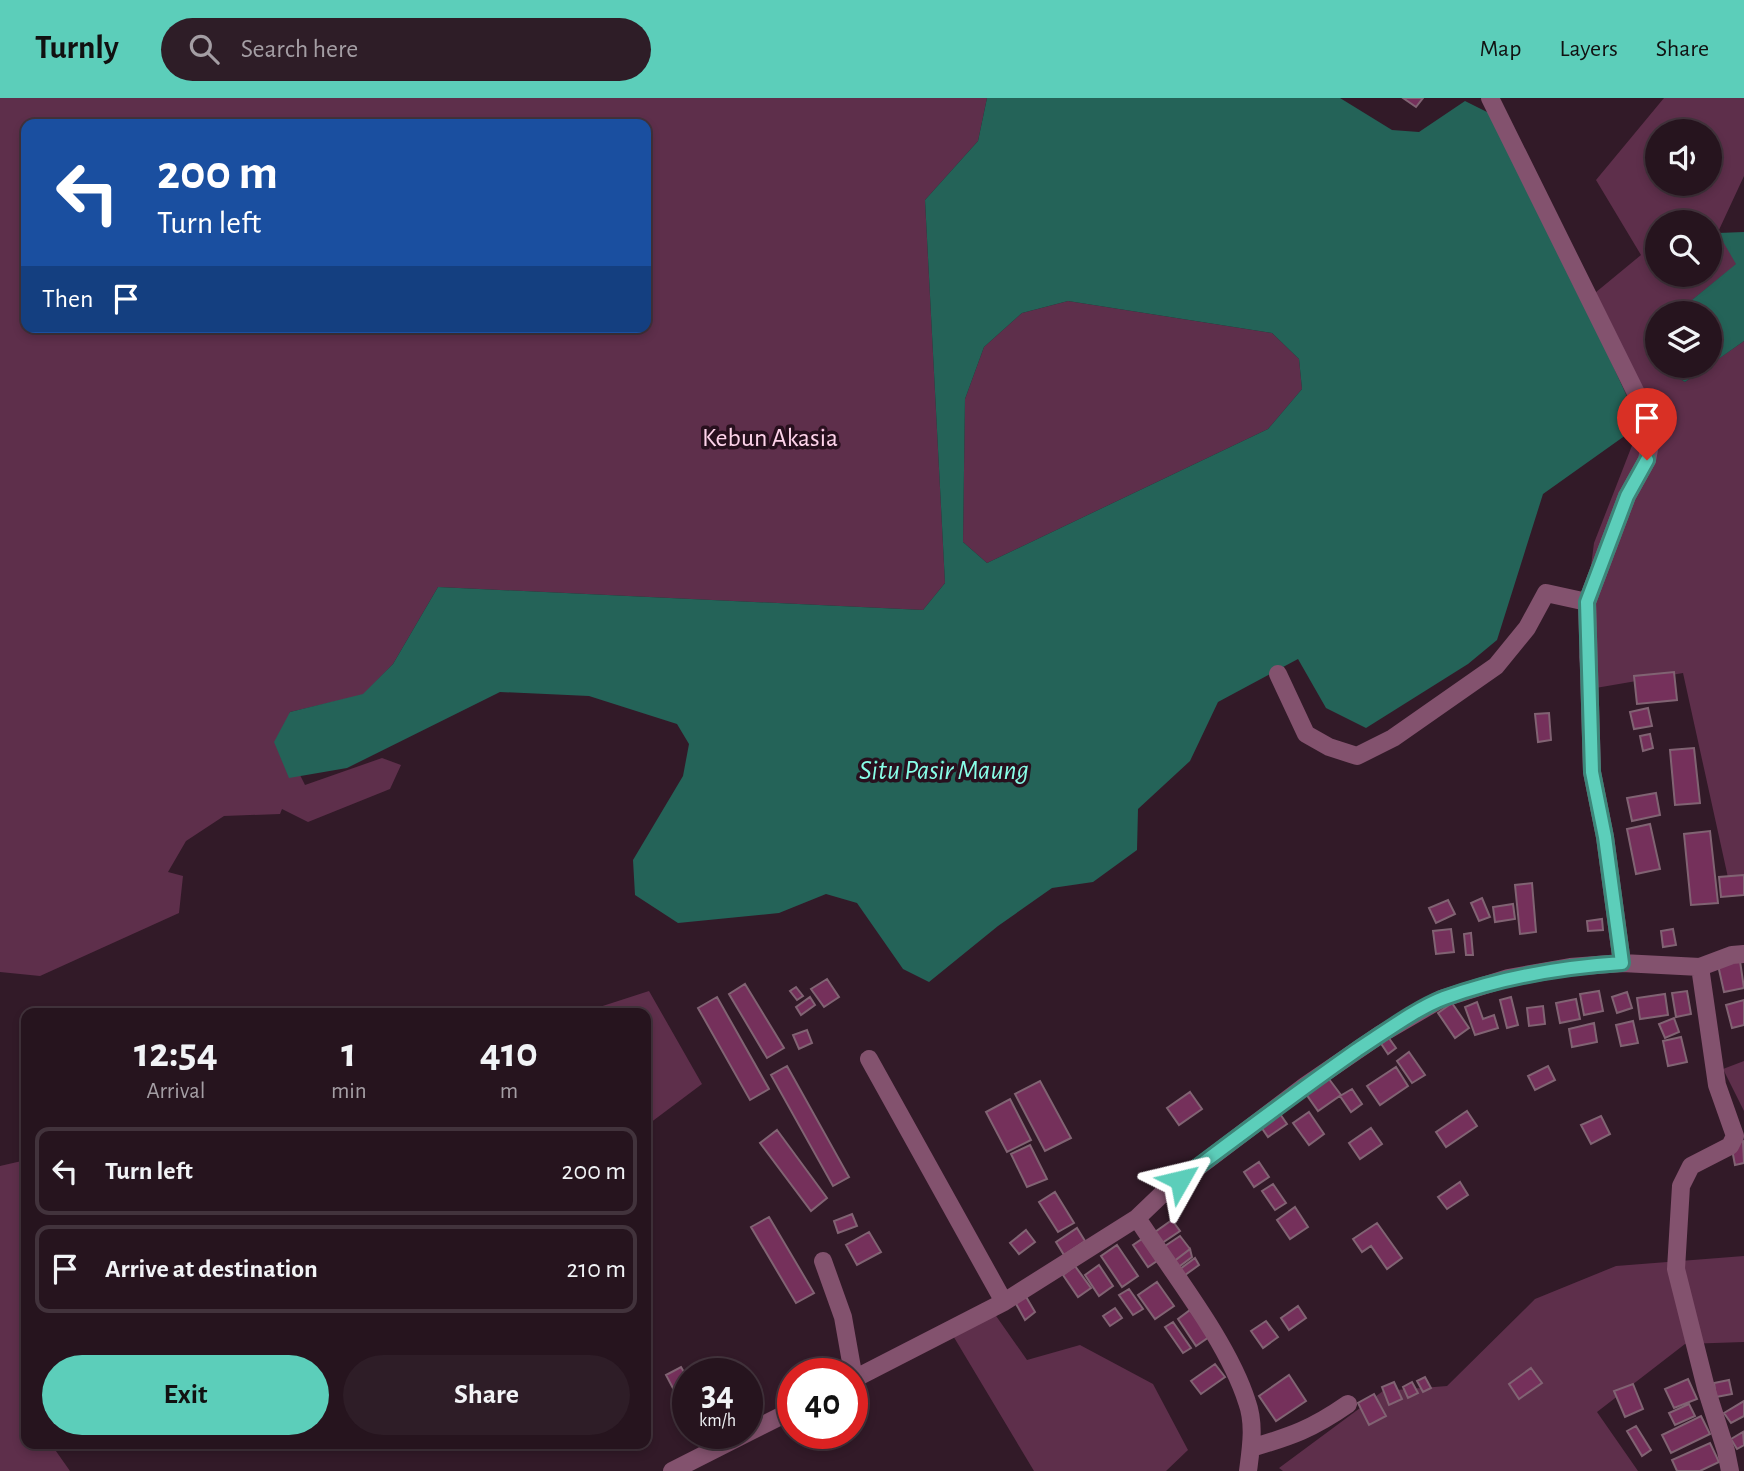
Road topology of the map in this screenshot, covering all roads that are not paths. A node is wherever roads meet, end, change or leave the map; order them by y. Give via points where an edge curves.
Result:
1 (1490, 98) edge
2 (1587, 602) junction
3 (1278, 674) dead end
4 (1744, 954) edge
5 (1622, 963) junction
6 (1700, 967) junction
7 (869, 1059) dead end
8 (1137, 1218) junction
9 (823, 1261) dead end
10 (1004, 1302) junction
11 (850, 1358) edge
12 (868, 1372) edge
13 (1348, 1404) dead end
14 (1251, 1448) junction
15 (715, 1449) edge
16 (672, 1471) edge
17 (1248, 1471) edge
18 (1730, 1471) edge

1 - 2 street via 1647,415 1647,460 1627,496
2 - 3 street via 1546,593 1527,628 1496,666 1393,738 1357,756 1306,734
2 - 5 street via 1592,772
4 - 6 street
5 - 6 street
5 - 8 street via 1508,978 1441,999 1306,1086
6 - 18 street via 1717,1085 1735,1136 1730,1146 1691,1166 1681,1185 1676,1269
7 - 10 street
8 - 10 street
8 - 14 street via 1227,1357 1248,1403
9 - 11 street via 843,1317
10 - 12 street
13 - 14 street via 1318,1425
14 - 17 street
15 - 16 street

